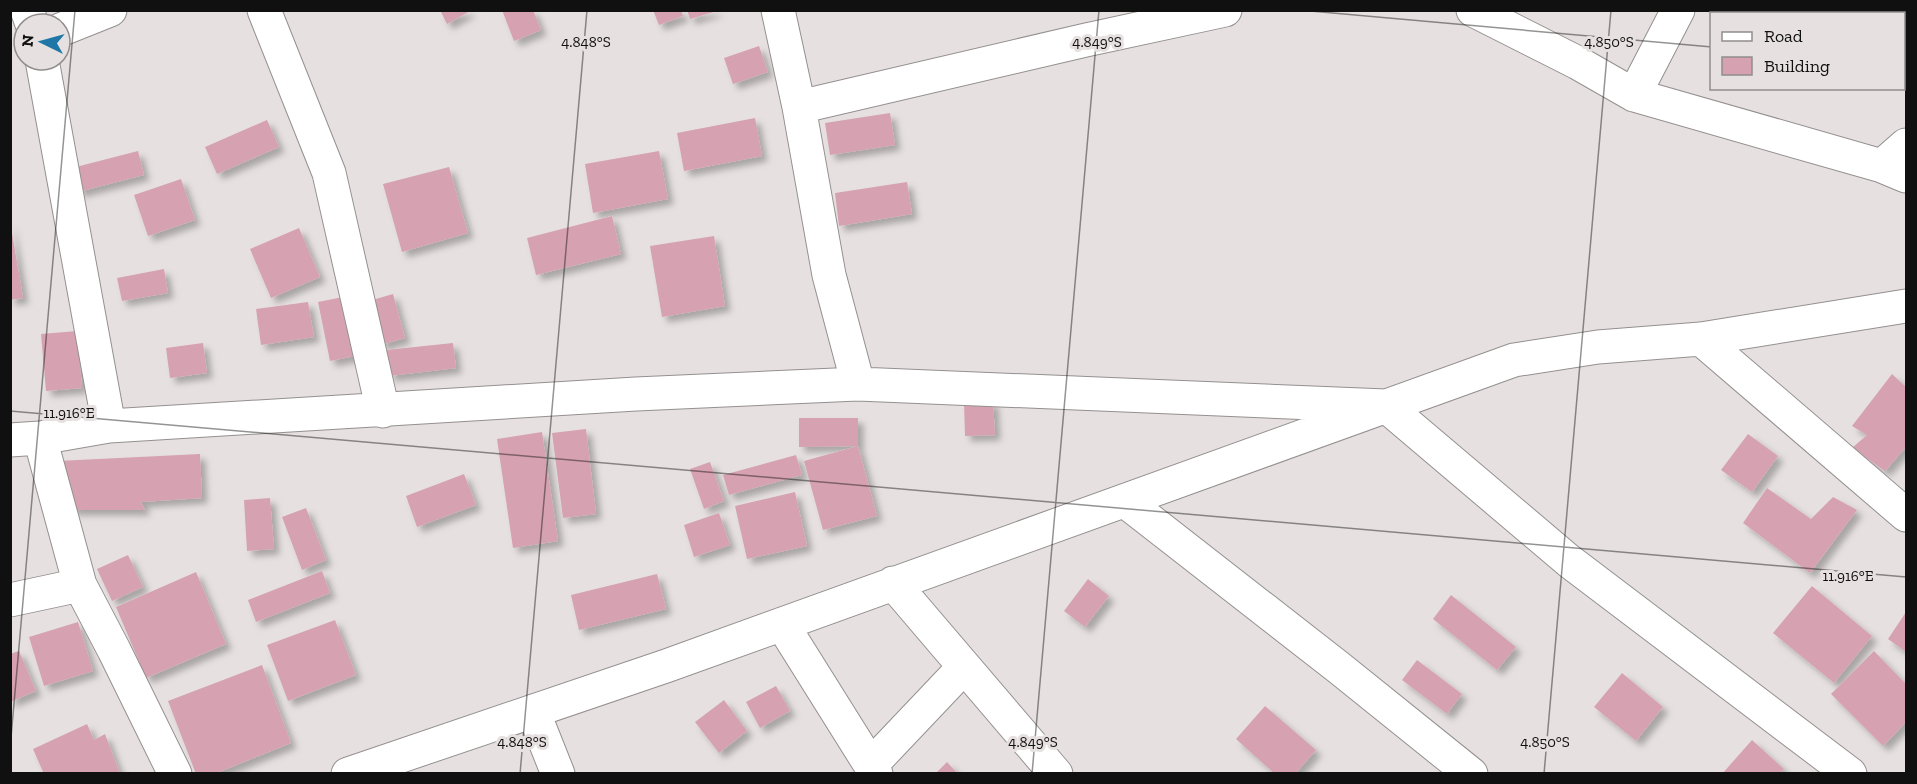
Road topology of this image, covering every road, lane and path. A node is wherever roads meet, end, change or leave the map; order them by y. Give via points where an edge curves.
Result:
1 (110, 10) edge
2 (264, 10) edge
3 (778, 10) edge
4 (1225, 10) edge
5 (1473, 10) edge
6 (1678, 10) edge
7 (72, 25) edge
8 (44, 72) edge
9 (1634, 95) junction
10 (799, 107) junction
11 (1906, 145) edge
12 (1894, 171) edge
13 (1906, 306) edge
14 (1701, 339) junction
15 (858, 384) junction
16 (1386, 406) junction
17 (382, 411) junction
18 (109, 426) junction
19 (25, 439) edge
20 (1125, 501) junction
21 (1906, 515) edge
22 (893, 583) junction
23 (80, 585) junction
24 (10, 600) edge
25 (782, 624) junction
26 (964, 667) junction
27 (533, 711) junction
28 (874, 769) edge
29 (175, 774) edge
30 (348, 774) edge
31 (558, 774) edge
32 (1056, 774) edge
33 (1471, 774) edge
34 (1850, 774) edge

1 - 7 street
2 - 17 street via 329,173
3 - 10 street
4 - 10 street
5 - 9 street
6 - 9 street
8 - 18 street
9 - 12 street
10 - 15 street via 829,275
11 - 12 street
13 - 14 street
14 - 16 street via 1598,347 1514,360
14 - 21 street
15 - 16 street
15 - 17 street
16 - 20 street
16 - 34 street via 1569,561
17 - 18 street
18 - 19 street
19 - 23 street
20 - 22 street
20 - 33 street
22 - 25 street
22 - 26 street
23 - 24 street
23 - 29 street
25 - 27 street
25 - 28 street
26 - 28 street
26 - 32 street
27 - 30 street
27 - 31 street

